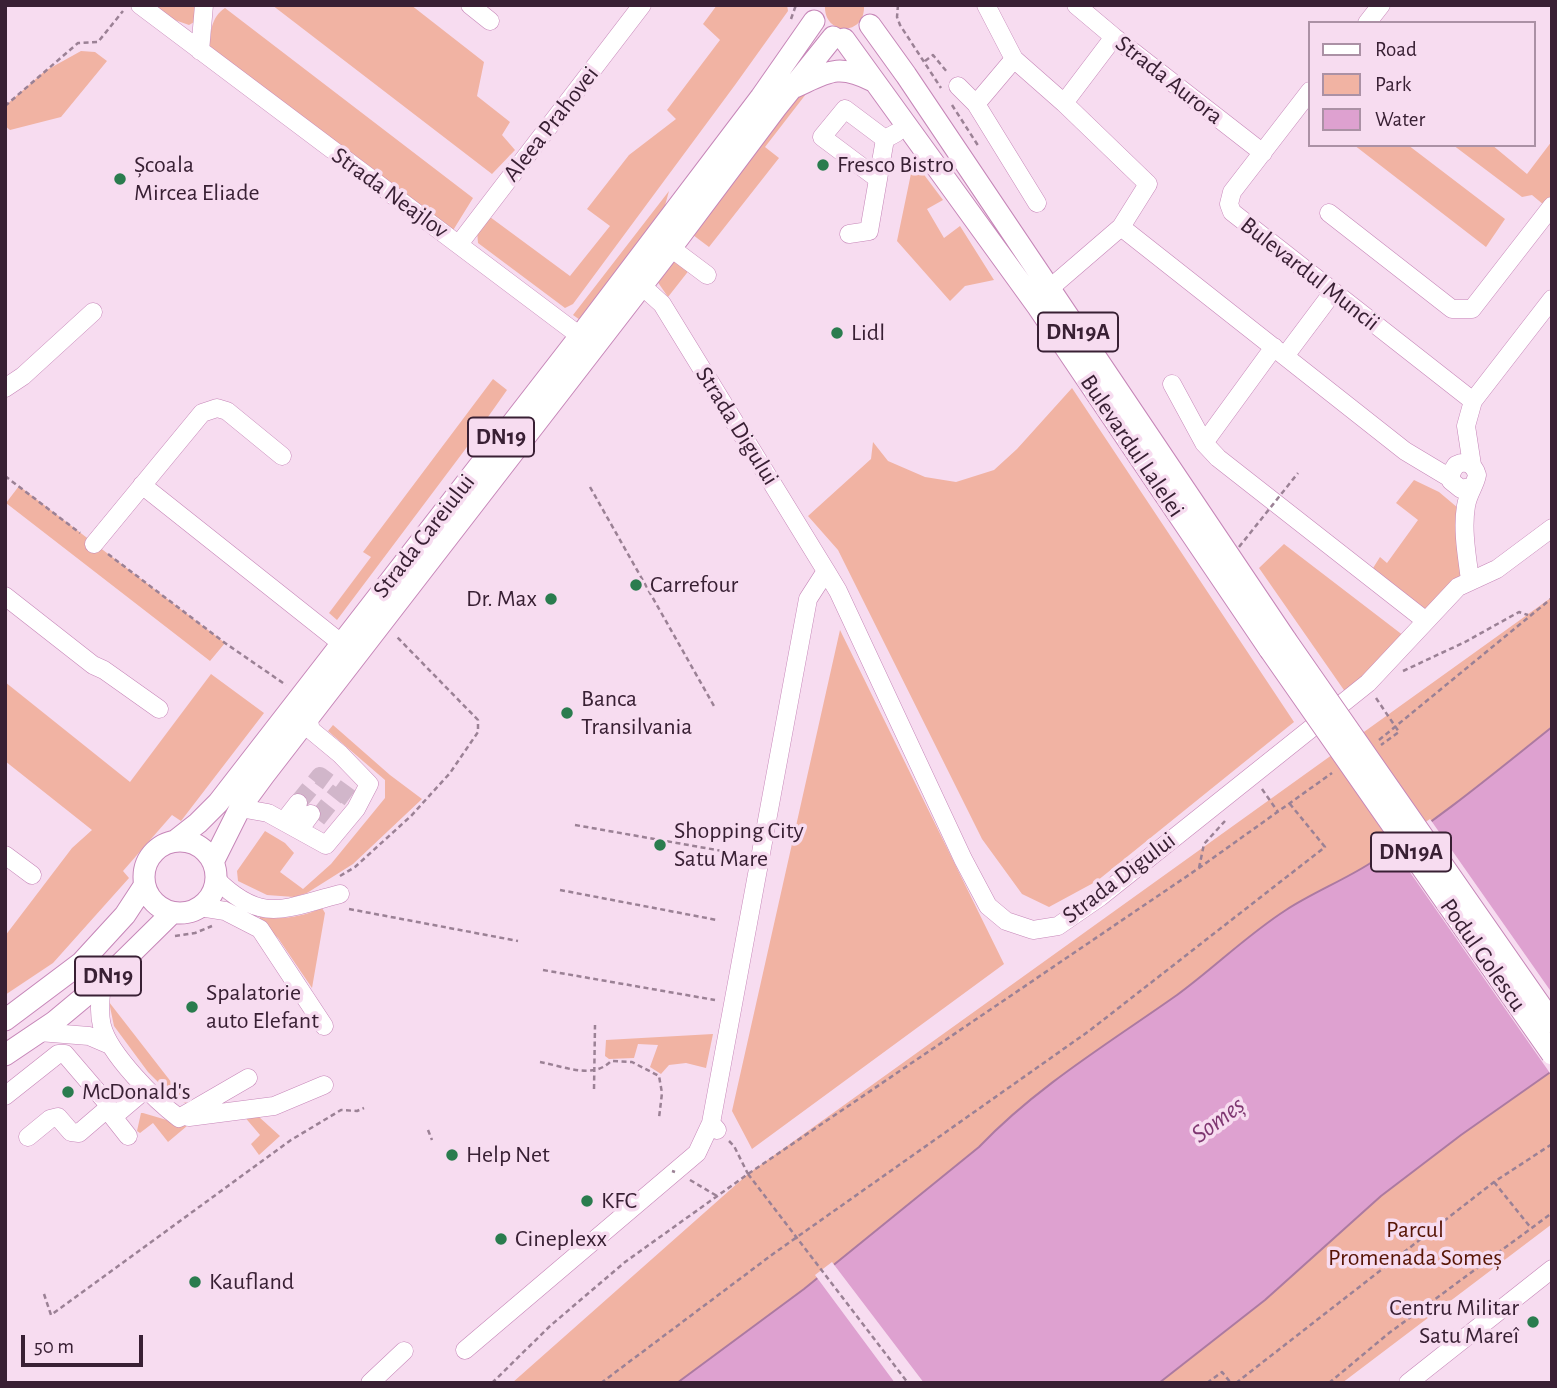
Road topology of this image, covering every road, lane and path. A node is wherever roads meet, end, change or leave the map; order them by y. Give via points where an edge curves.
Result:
1 (127, 5) edge
2 (140, 5) edge
3 (204, 5) edge
4 (470, 5) edge
5 (642, 5) edge
6 (986, 5) edge
7 (1076, 5) edge
8 (1381, 5) edge
9 (898, 6) edge
10 (813, 13) edge
11 (873, 15) edge
12 (490, 21) dead end
13 (1369, 21) edge
14 (1114, 37) junction
15 (839, 38) junction
16 (200, 51) junction
17 (1014, 59) junction
18 (874, 82) junction
19 (958, 86) joint
20 (792, 89) junction
21 (1308, 94) edge
22 (1064, 103) junction
23 (976, 104) junction
24 (5, 106) edge
25 (906, 125) junction
26 (885, 139) junction
27 (1263, 153) junction
28 (878, 178) junction
29 (1037, 203) dead end
30 (1552, 206) edge
31 (1329, 213) dead end
32 (1121, 227) junction
33 (849, 234) dead end
34 (459, 244) junction
35 (671, 248) junction
36 (707, 275) dead end
37 (642, 286) junction
38 (1049, 289) junction
39 (1332, 292) junction
40 (1552, 299) edge
41 (93, 312) dead end
42 (580, 335) junction
43 (1279, 352) junction
44 (1172, 384) dead end
45 (5, 388) edge
46 (1473, 401) junction
47 (1204, 443) junction
48 (282, 456) dead end
49 (1298, 473) dead end
50 (1461, 474) junction
51 (5, 476) edge
52 (142, 485) junction
53 (590, 487) dead end
54 (1552, 528) edge
55 (94, 544) junction
56 (1239, 547) dead end
57 (826, 571) junction
58 (1470, 580) junction
59 (5, 596) edge
60 (1552, 598) edge
61 (1528, 615) junction
62 (1426, 621) junction
63 (397, 637) dead end
64 (341, 643) junction
65 (1278, 645) junction
66 (1393, 677) dead end
67 (288, 686) dead end
68 (1376, 695) dead end
69 (714, 706) dead end
70 (159, 709) dead end
71 (308, 718) junction
72 (1395, 728) junction
73 (1373, 745) dead end
74 (1330, 774) dead end
75 (1258, 784) dead end
76 (1290, 804) junction
77 (240, 808) junction
78 (1278, 812) junction
79 (575, 825) dead end
80 (175, 841) junction
81 (727, 852) dead end
82 (5, 855) edge
83 (215, 871) junction
84 (32, 875) dead end
85 (144, 886) junction
86 (560, 890) dead end
87 (336, 895) junction
88 (200, 907) junction
89 (172, 913) junction
90 (717, 920) dead end
91 (518, 941) dead end
92 (543, 970) dead end
93 (102, 982) junction
94 (719, 1001) dead end
95 (5, 1020) edge
96 (1552, 1022) edge
97 (595, 1025) dead end
98 (324, 1026) dead end
99 (39, 1032) junction
100 (110, 1045) junction
101 (1552, 1054) edge
102 (5, 1055) edge
103 (540, 1062) dead end
104 (594, 1072) junction
105 (248, 1078) dead end
106 (324, 1086) dead end
107 (146, 1089) junction
108 (594, 1089) dead end
109 (5, 1096) edge
110 (364, 1108) dead end
111 (179, 1118) junction
112 (659, 1118) dead end
113 (428, 1130) dead end
114 (128, 1136) dead end
115 (28, 1137) dead end
116 (432, 1140) dead end
117 (1552, 1144) edge
118 (734, 1146) dead end
119 (748, 1174) junction
120 (690, 1180) dead end
121 (1494, 1182) junction
122 (717, 1196) junction
123 (1552, 1213) edge
124 (1531, 1228) junction
125 (1552, 1269) edge
126 (44, 1294) dead end
127 (404, 1350) dead end
128 (465, 1350) dead end
129 (370, 1383) edge
130 (492, 1383) edge
131 (601, 1383) edge
132 (908, 1383) edge
133 (1208, 1383) edge
134 (1231, 1383) edge
135 (1236, 1383) edge
136 (1329, 1383) edge
137 (1408, 1383) edge

1 - 24 path via 97,42 78,43
2 - 16 street, Strada Neajlov
3 - 16 street
4 - 12 street
5 - 34 street, Aleea Prahovei
6 - 17 street
7 - 14 street, Strada Aurora
8 - 13 street
9 - 19 path via 900,25 923,61 933,55
10 - 15 main road, DN19 via 820,29
10 - 42 main road, Strada Careiului / DN19 via 761,97
11 - 15 main road, DN19 via 858,35
11 - 38 main road, Bulevardul Lalelei / DN19A
14 - 22 street
14 - 27 street, Strada Aurora
15 - 18 main road, Bulevardul Lalelei / DN19A
15 - 20 main road, Strada Careiului / DN19
16 - 34 street, Strada Neajlov
17 - 22 street
17 - 23 street
18 - 20 main road via 855,72 836,71
18 - 25 main road, Bulevardul Lalelei / DN19A
19 - 23 street
20 - 35 main road, Strada Careiului / DN19
21 - 27 street, Bulevardul Muncii
22 - 32 street via 1148,184
23 - 29 street
25 - 26 street
25 - 65 main road, Bulevardul Lalelei / DN19A
26 - 28 street
26 - 28 street via 845,109 822,137
27 - 39 street, Bulevardul Muncii via 1232,192 1232,212
28 - 33 street via 869,231
30 - 31 street via 1472,309 1452,309
32 - 38 street
32 - 43 street
34 - 42 street, Strada Neajlov
35 - 36 street
35 - 37 main road, Strada Careiului / DN19
37 - 57 street, Strada Digului via 662,304
37 - 71 main road, Strada Careiului / DN19
38 - 65 main road, Bulevardul Lalelei / DN19A
39 - 43 street
39 - 46 street, Bulevardul Muncii
40 - 46 street
41 - 45 street
42 - 64 main road, Strada Careiului / DN19
43 - 47 street
43 - 50 street via 1405,451 1433,467
44 - 47 street
46 - 50 street
47 - 62 street via 1250,486
48 - 52 street via 227,411 217,408 202,413
49 - 56 path, bridge
50 - 58 street
51 - 55 path
52 - 55 street
52 - 64 street
53 - 69 path
54 - 58 street, Strada Digului via 1497,569
55 - 67 path
57 - 62 street, Strada Digului via 988,906 1006,921 1033,930 1058,926 1100,897 1357,692
57 - 128 street via 808,599 714,1126 696,1153
58 - 62 street, Strada Digului
59 - 70 street via 93,665
60 - 61 path
61 - 66 path via 1519,611
61 - 72 path
63 - 87 path via 478,720 478,732 450,773 411,816 355,867 326,885
64 - 80 main road, Strada Careiului / DN19 via 218,803
65 - 96 main road, Podul Golescu / DN19A, bridge
65 - 101 main road, Podul Golescu / DN19A, bridge
68 - 72 path
71 - 77 main road, Strada Careiului / DN19
71 - 77 street via 311,730 369,784 356,809 326,845 302,819
72 - 73 path
74 - 76 path
75 - 78 path
76 - 78 path
76 - 131 path via 1325,847 1089,1031 773,1254
77 - 83 main road, Strada Careiului / DN19
78 - 119 path
79 - 81 path
80 - 83 main road via 198,845 207,852
80 - 85 main road, DN19 via 163,844 147,862
82 - 84 street
83 - 87 street via 232,894 272,911
83 - 88 main road, DN19 via 212,895
85 - 89 main road via 154,903
85 - 95 main road, DN19 via 125,915 81,963
86 - 90 path
87 - 91 path via 345,909
88 - 89 main road
88 - 98 street via 225,911 260,929
89 - 93 main road, DN19
92 - 94 path
93 - 99 main road, DN19
93 - 100 street via 100,1019
97 - 104 path
99 - 100 street via 89,1036
99 - 102 main road, DN19
100 - 107 street
103 - 104 path
104 - 108 path
104 - 112 path via 611,1061 632,1062 659,1076
105 - 111 street
106 - 111 street via 274,1106
107 - 111 street
107 - 114 street via 113,1117
109 - 115 street via 58,1054 65,1054 107,1103 107,1109 79,1133 71,1132 58,1117
110 - 126 path via 341,1110 291,1140 51,1315
113 - 116 path
117 - 121 path
118 - 119 path
119 - 122 path
119 - 132 path, bridge
120 - 122 path
121 - 124 path
121 - 135 path
122 - 130 path via 625,1262
123 - 124 path
124 - 136 path
125 - 137 street
127 - 129 street
133 - 134 path via 1222,1372

